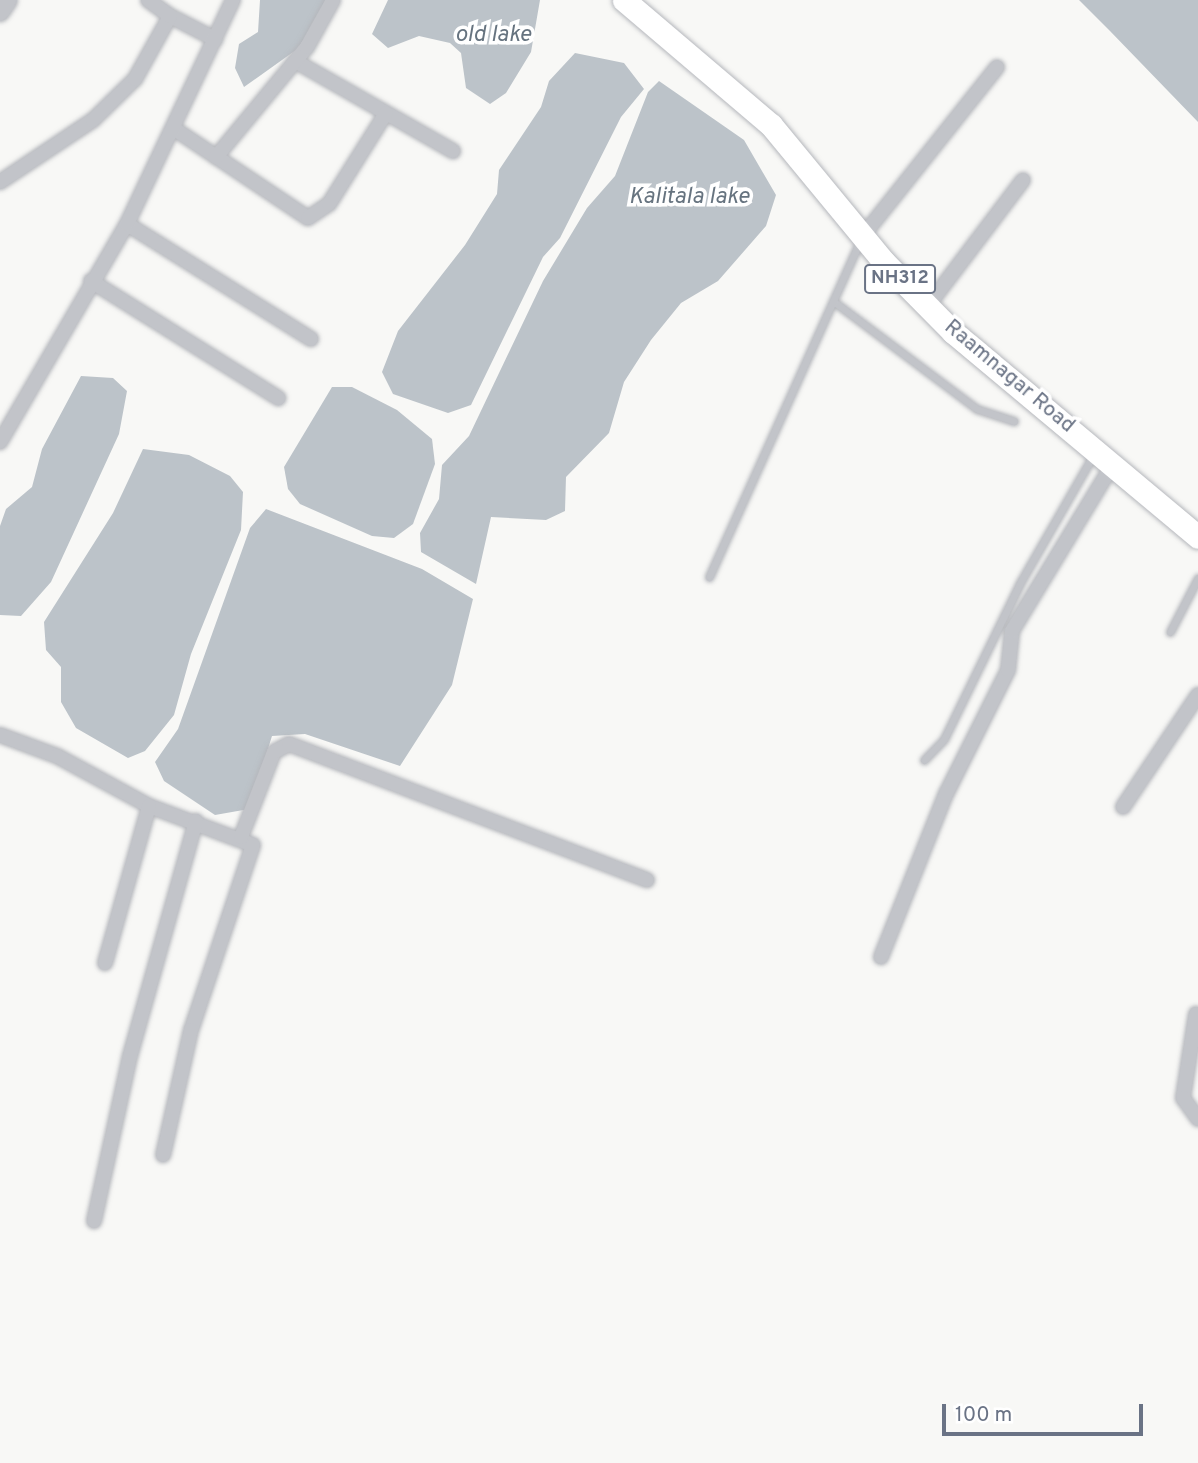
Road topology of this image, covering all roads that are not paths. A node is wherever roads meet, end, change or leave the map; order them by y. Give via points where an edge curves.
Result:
1 (8, 0) edge
2 (148, 0) edge
3 (233, 0) edge
4 (333, 0) edge
5 (624, 0) edge
6 (0, 12) edge
7 (170, 16) junction
8 (215, 39) junction
9 (295, 61) junction
10 (997, 68) dead end
11 (386, 113) junction
12 (173, 128) junction
13 (453, 151) dead end
14 (216, 157) junction
15 (1023, 180) dead end
16 (0, 182) edge
17 (127, 224) junction
18 (862, 237) junction
19 (91, 281) junction
20 (833, 301) junction
21 (927, 307) junction
22 (311, 339) dead end
23 (278, 398) dead end
24 (1014, 421) dead end
25 (0, 442) edge
26 (1104, 457) junction
27 (1198, 537) edge
28 (709, 577) dead end
29 (1198, 578) edge
30 (1170, 632) dead end
31 (1198, 695) edge
32 (0, 735) edge
33 (924, 760) dead end
34 (149, 806) junction
35 (1123, 807) dead end
36 (196, 821) junction
37 (241, 837) junction
38 (647, 880) dead end
39 (881, 957) dead end
40 (105, 963) dead end
41 (1196, 1014) dead end
42 (1198, 1119) edge
43 (163, 1155) dead end
44 (94, 1221) dead end

1 - 6 street
2 - 7 street
3 - 8 street
4 - 9 street
5 - 18 highway, Raamnagar Road / NH312 via 771,125
7 - 8 street
7 - 16 street via 123,93
8 - 12 street
9 - 11 street
9 - 14 street
10 - 18 street
11 - 13 street
11 - 14 street via 318,217 295,212
12 - 14 street
12 - 17 street
15 - 21 street
17 - 19 street
17 - 22 street
18 - 20 lane
18 - 21 highway, Raamnagar Road / NH312
19 - 23 street
19 - 25 street
20 - 24 lane via 977,409
20 - 28 lane
21 - 26 highway, Raamnagar Road / NH312
26 - 27 highway, Raamnagar Road / NH312
26 - 33 lane via 1013,595 944,739
26 - 39 street via 1012,631 1008,670 946,794
29 - 30 lane
31 - 35 street
32 - 34 street via 57,757
34 - 36 street
34 - 40 street
36 - 37 street
36 - 44 street via 130,1056
37 - 38 street via 274,752 289,744
37 - 43 street via 253,850 191,1030
41 - 42 street via 1183,1098

